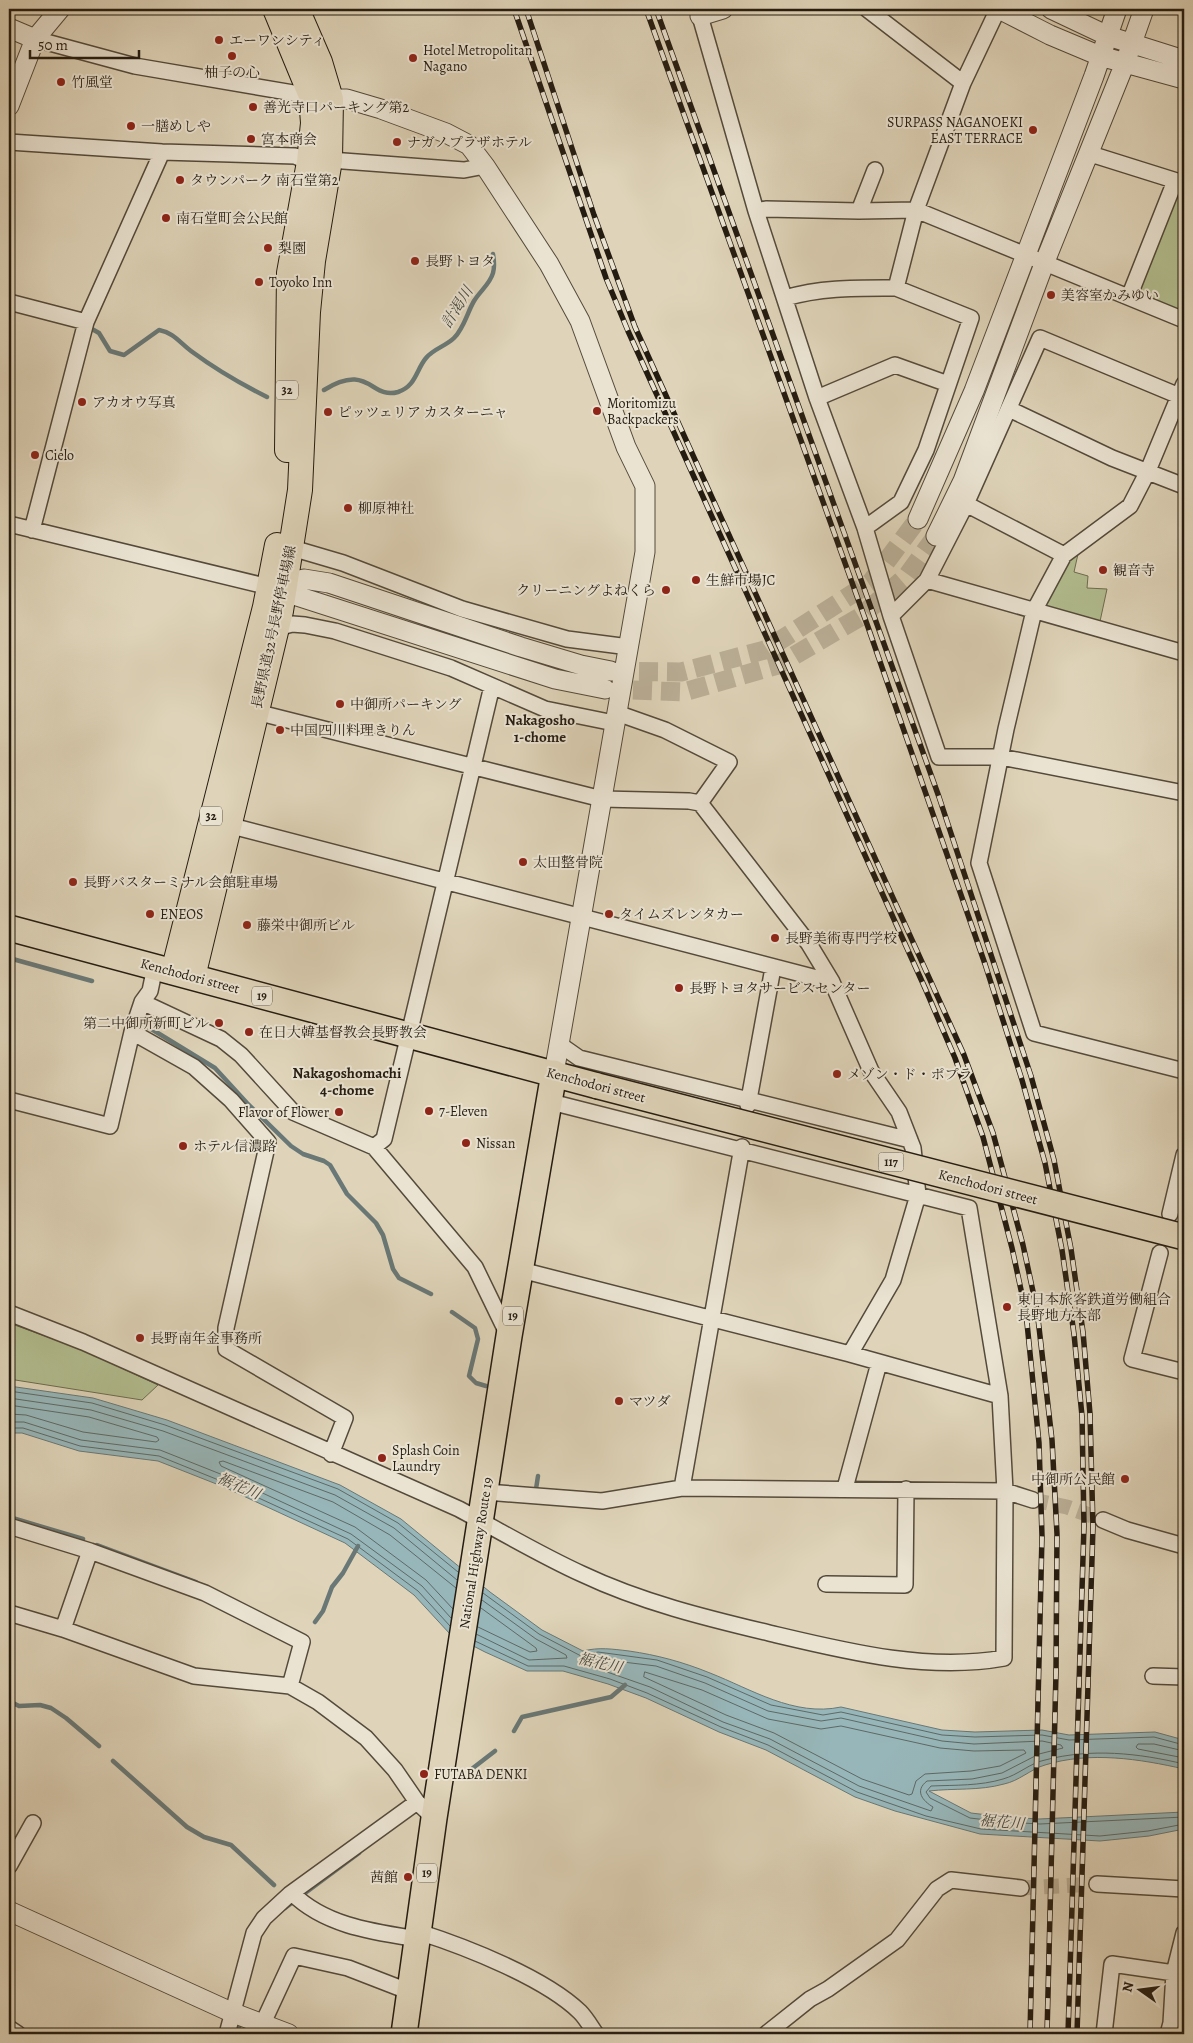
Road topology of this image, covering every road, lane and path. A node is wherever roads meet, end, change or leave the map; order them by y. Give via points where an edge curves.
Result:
1 (60, 9) edge
2 (275, 9) edge
3 (296, 9) edge
4 (723, 9) edge
5 (867, 9) edge
6 (998, 9) edge
7 (1051, 9) edge
8 (1117, 9) edge
9 (1144, 9) edge
10 (700, 16) joint
11 (9, 28) edge
12 (1108, 36) junction
13 (35, 39) junction
14 (1131, 44) junction
15 (1100, 56) junction
16 (1184, 60) edge
17 (1124, 63) junction
18 (1184, 79) edge
19 (963, 83) junction
20 (321, 97) junction
21 (9, 106) edge
22 (9, 142) edge
23 (162, 152) junction
24 (1087, 156) junction
25 (320, 161) junction
26 (486, 166) junction
27 (875, 170) dead end
28 (1180, 182) edge
29 (916, 210) junction
30 (756, 211) junction
31 (859, 212) junction
32 (1025, 254) junction
33 (1044, 264) junction
34 (896, 288) junction
35 (1129, 297) junction
36 (785, 298) junction
37 (9, 302) edge
38 (1184, 320) edge
39 (86, 322) junction
40 (948, 384) junction
41 (1183, 393) edge
42 (817, 398) junction
43 (1009, 409) junction
44 (1147, 472) junction
45 (1184, 486) edge
46 (966, 504) junction
47 (918, 519) tunnel mouth
48 (9, 524) edge
49 (865, 528) junction
50 (32, 530) junction
51 (936, 536) tunnel mouth
52 (292, 548) junction
53 (1064, 555) junction
54 (927, 580) junction
55 (280, 587) junction
56 (1034, 611) junction
57 (891, 616) junction
58 (277, 628) junction
59 (629, 648) junction
60 (1184, 653) edge
61 (611, 671) tunnel mouth
62 (492, 686) junction
63 (605, 689) tunnel mouth
64 (256, 712) junction
65 (616, 718) junction
66 (1001, 757) junction
67 (473, 767) junction
68 (1184, 792) edge
69 (602, 799) junction
70 (700, 803) junction
71 (228, 825) junction
72 (446, 883) junction
73 (581, 917) junction
74 (9, 928) edge
75 (773, 968) junction
76 (174, 972) junction
77 (832, 982) junction
78 (142, 1002) junction
79 (132, 1032) junction
80 (410, 1036) junction
81 (559, 1044) junction
82 (1184, 1072) edge
83 (554, 1074) junction
84 (9, 1100) edge
85 (551, 1102) junction
86 (748, 1102) junction
87 (910, 1140) junction
88 (374, 1147) junction
89 (741, 1149) junction
90 (1184, 1155) edge
91 (918, 1195) junction
92 (1170, 1214) dead end
93 (1184, 1237) edge
94 (1160, 1253) dead end
95 (521, 1270) junction
96 (9, 1313) edge
97 (712, 1318) junction
98 (509, 1336) junction
99 (850, 1354) junction
100 (879, 1363) junction
101 (1184, 1372) edge
102 (1000, 1396) junction
103 (331, 1454) junction
104 (682, 1488) junction
105 (844, 1488) junction
106 (906, 1489) junction
107 (1005, 1491) junction
108 (486, 1492) junction
109 (1033, 1500) tunnel mouth
110 (1103, 1520) tunnel mouth
111 (9, 1526) edge
112 (481, 1526) junction
113 (1184, 1546) edge
114 (90, 1551) junction
115 (826, 1584) dead end
116 (9, 1613) edge
117 (63, 1629) junction
118 (1154, 1676) dead end
119 (1184, 1677) edge
120 (290, 1686) junction
121 (426, 1810) junction
122 (33, 1823) dead end
123 (9, 1866) edge
124 (1097, 1884) tunnel mouth
125 (1021, 1888) tunnel mouth
126 (1184, 1889) edge
127 (296, 1896) junction
128 (9, 1911) edge
129 (1184, 1933) edge
130 (418, 1936) junction
131 (1174, 1973) junction
132 (410, 1992) junction
133 (238, 2015) junction
134 (263, 2023) junction
135 (9, 2028) edge
136 (18, 2034) edge
137 (227, 2034) edge
138 (289, 2034) edge
139 (404, 2034) edge
140 (596, 2034) edge
141 (766, 2034) edge
142 (1104, 2034) edge
143 (1168, 2034) edge

1 - 13 street
2 - 20 main road, 長野県道32号長野停車場線 / 32
3 - 20 main road, 長野県道32号長野停車場線 / 32 via 326,78
4 - 10 street
5 - 19 street
6 - 15 street via 1050,36
6 - 19 street
7 - 12 street
8 - 12 street
9 - 14 street
10 - 30 street
11 - 13 street
12 - 14 street
12 - 15 street
13 - 20 street via 135,66
13 - 21 street
14 - 16 street
14 - 17 street
15 - 17 street
15 - 32 street
17 - 18 street
17 - 24 street
19 - 29 street
20 - 25 main road, 長野県道32号長野停車場線 / 32 via 314,123
20 - 26 street via 381,109 446,133 468,145
22 - 23 street
23 - 25 street via 295,156
23 - 39 street
24 - 28 street via 1097,156
24 - 33 street
25 - 26 street via 464,170
25 - 52 main road, 長野県道32号長野停車場線 / 32 via 308,312 300,490
25 - 55 main road, 長野県道32号長野停車場線 / 32 via 289,273 286,410 289,427 279,528
26 - 59 street via 549,264 580,320 626,447 646,486 645,552
27 - 31 street
28 - 35 street
29 - 31 street
29 - 32 street
29 - 34 street
30 - 31 street
30 - 36 street
32 - 33 street
32 - 47 street via 974,391
33 - 35 street
33 - 51 street via 963,481
34 - 36 street via 838,288
34 - 40 street via 971,318
35 - 38 street
36 - 42 street
37 - 39 street
39 - 50 street
40 - 42 street via 896,365
40 - 49 street via 926,450 901,502
41 - 43 street via 1040,338
41 - 44 street
42 - 49 street
43 - 44 street
43 - 46 street
44 - 45 street
44 - 53 street via 1130,506
46 - 53 street
46 - 54 street
48 - 50 street
49 - 57 street
50 - 55 street
52 - 55 main road, 長野県道32号長野停車場線 / 32
52 - 59 street via 343,563 462,609 567,638
53 - 56 street
54 - 56 street
54 - 57 street
55 - 58 main road, 長野県道32号長野停車場線 / 32
55 - 61 street via 304,579 329,583 521,647
55 - 63 street via 555,679
55 - 76 main road, 長野県道32号長野停車場線 / 32
56 - 60 street
56 - 66 street
57 - 66 street via 939,757
58 - 62 street via 292,624 334,631 451,668
58 - 64 main road, 長野県道32号長野停車場線 / 32
59 - 65 street
62 - 65 street via 545,709
62 - 67 street
64 - 67 street
64 - 71 main road, 長野県道32号長野停車場線 / 32
65 - 69 street
65 - 70 street via 666,730 729,762
66 - 68 street
66 - 82 street via 979,863 1034,1033
67 - 69 street
67 - 72 street
69 - 70 street
69 - 73 street
70 - 77 street via 809,944
71 - 72 street
71 - 76 main road, 長野県道32号長野停車場線 / 32
72 - 73 street
72 - 80 street
73 - 75 street
73 - 81 street
74 - 76 highway, Kenchodori street / 19
75 - 77 street
75 - 86 street
76 - 78 street via 150,991
76 - 80 highway, Kenchodori street / 19
77 - 87 street via 871,1071 900,1112
78 - 79 street
78 - 88 street via 221,1039 241,1055 293,1112
79 - 84 street via 110,1126
79 - 103 street via 194,1067 231,1100 268,1142 226,1328 226,1349 345,1418
80 - 83 highway, Kenchodori street / 19
80 - 88 street via 384,1139
81 - 83 street
81 - 86 street via 579,1058
83 - 85 highway, National Highway Route 19 / 19
83 - 93 highway, Kenchodori street / 117, bridge
85 - 89 street
85 - 95 highway, National Highway Route 19 / 19
86 - 87 street
87 - 91 street
88 - 98 street via 475,1267
89 - 91 street
89 - 97 street
90 - 92 street
91 - 99 street via 893,1280
91 - 102 street via 969,1208
94 - 101 street via 1132,1358
95 - 97 street
95 - 98 highway, National Highway Route 19 / 19
96 - 103 street via 83,1342
97 - 99 street
97 - 104 street
98 - 108 highway, National Highway Route 19 / 19
99 - 100 street
100 - 102 street
100 - 105 street
102 - 107 street
103 - 112 street via 459,1509
104 - 105 street
104 - 108 street via 602,1500
105 - 106 street
106 - 107 street
106 - 115 street via 905,1585
107 - 109 street
107 - 112 street via 1004,1658 973,1663 859,1653 699,1616 584,1575
108 - 112 highway, National Highway Route 19 / 19
110 - 113 street
111 - 114 street
112 - 121 highway, National Highway Route 19 / 19 via 452,1713
114 - 117 street
114 - 120 street via 205,1593 302,1642
116 - 117 street
117 - 120 street via 194,1676
118 - 119 street
120 - 121 street via 318,1702 366,1738
121 - 127 street
121 - 130 highway, National Highway Route 19 / 19
122 - 123 street
124 - 126 street
125 - 141 street via 951,1880 937,1889 897,1940 810,1999
127 - 130 street via 312,1910 342,1923
127 - 133 street via 264,1918 254,1933
128 - 133 street
129 - 131 street
130 - 132 highway, National Highway Route 19 / 19
130 - 140 street via 493,1961 547,1988 581,2013
131 - 142 street via 1112,1964
131 - 143 street
132 - 134 street via 348,1968 294,1956
132 - 139 highway, National Highway Route 19 / 19
133 - 134 street
133 - 137 street
134 - 138 street
135 - 136 street

